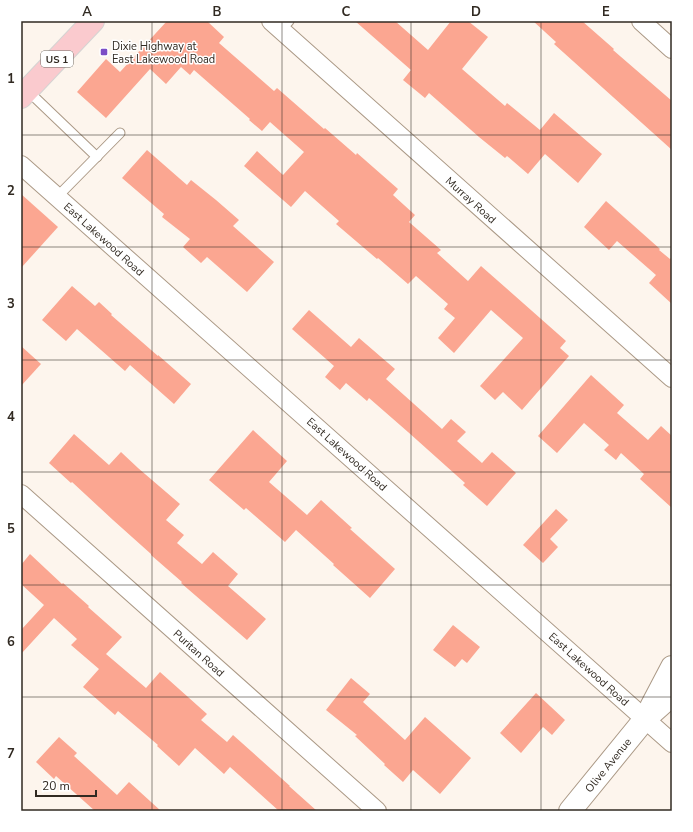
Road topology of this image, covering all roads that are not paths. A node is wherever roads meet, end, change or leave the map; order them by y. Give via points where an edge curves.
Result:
1 (93, 21) edge
2 (641, 21) edge
3 (280, 24) edge
4 (672, 49) edge
5 (24, 94) edge
6 (120, 132) dead end
7 (97, 156) junction
8 (21, 165) edge
9 (57, 197) junction
10 (672, 378) edge
11 (21, 494) edge
12 (672, 667) edge
13 (672, 695) edge
14 (645, 719) junction
15 (672, 743) edge
16 (376, 811) edge
17 (570, 811) edge

1 - 5 main road, US 1
2 - 4 street
3 - 10 street, Murray Road
5 - 7 lane
6 - 7 lane
7 - 9 lane
8 - 9 street, East Lakewood Road
9 - 14 street, East Lakewood Road
11 - 16 street, Puritan Road
12 - 14 street, Olive Avenue
13 - 14 street, Olive Avenue
14 - 15 street, East Lakewood Road
14 - 17 street, Olive Avenue

